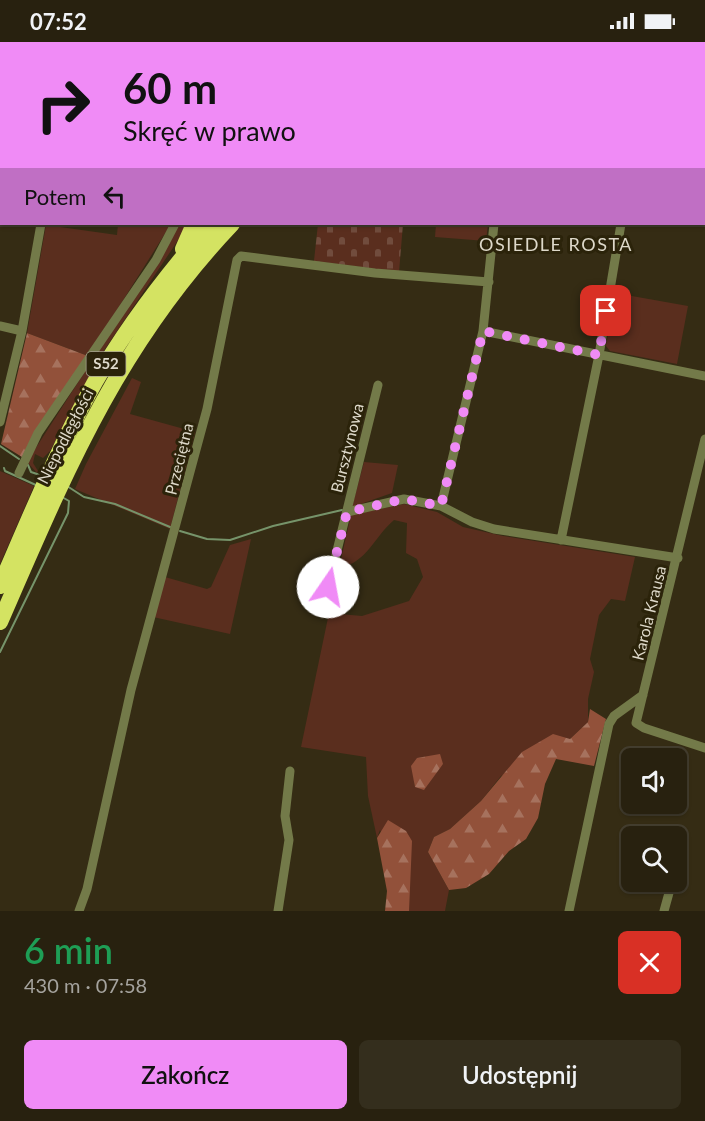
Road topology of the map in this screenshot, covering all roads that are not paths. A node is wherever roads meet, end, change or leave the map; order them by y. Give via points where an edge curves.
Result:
1 (41, 225) edge
2 (174, 225) edge
3 (194, 225) edge
4 (211, 225) edge
5 (231, 225) edge
6 (494, 225) edge
7 (621, 225) edge
8 (177, 264) junction
9 (489, 282) junction
10 (0, 326) edge
11 (22, 331) junction
12 (483, 331) junction
13 (599, 355) junction
14 (705, 376) edge
15 (378, 385) dead end
16 (0, 422) edge
17 (705, 439) edge
18 (19, 473) dead end
19 (56, 476) junction
20 (47, 495) junction
21 (441, 506) junction
22 (347, 512) junction
23 (561, 540) junction
24 (678, 558) junction
25 (0, 586) edge
26 (328, 587) dead end
27 (0, 622) edge
28 (643, 695) junction
29 (614, 716) junction
30 (636, 723) junction
31 (705, 748) edge
32 (290, 771) dead end
33 (669, 892) edge
34 (79, 911) edge
35 (279, 911) edge
36 (569, 911) edge
37 (664, 911) edge

1 - 11 street
2 - 18 street via 156,260 38,433
3 - 8 highway
4 - 8 highway, S52
5 - 19 highway, Niepodległości / S52 via 164,303
6 - 9 street
7 - 13 street
8 - 19 highway, Niepodległości / S52 via 106,365
9 - 12 street
9 - 34 street, Przeciętna via 241,256 237,260 207,409 131,690
10 - 11 street
11 - 16 street
12 - 13 street
12 - 21 street
13 - 14 street
13 - 23 street
15 - 22 street, Bursztynowa
17 - 24 street, Karola Krausa
19 - 20 highway, Niepodległości / S52
20 - 25 highway, Niepodległości / S52
20 - 27 highway, Niepodległości / S52
21 - 22 street via 404,499
21 - 23 street via 494,529
22 - 26 street, Bursztynowa
23 - 24 street
24 - 28 street, Karola Krausa
28 - 29 street
28 - 30 street, Karola Krausa
29 - 30 street
29 - 36 street via 606,733
30 - 31 street
32 - 35 street via 285,816 289,840
33 - 37 street

